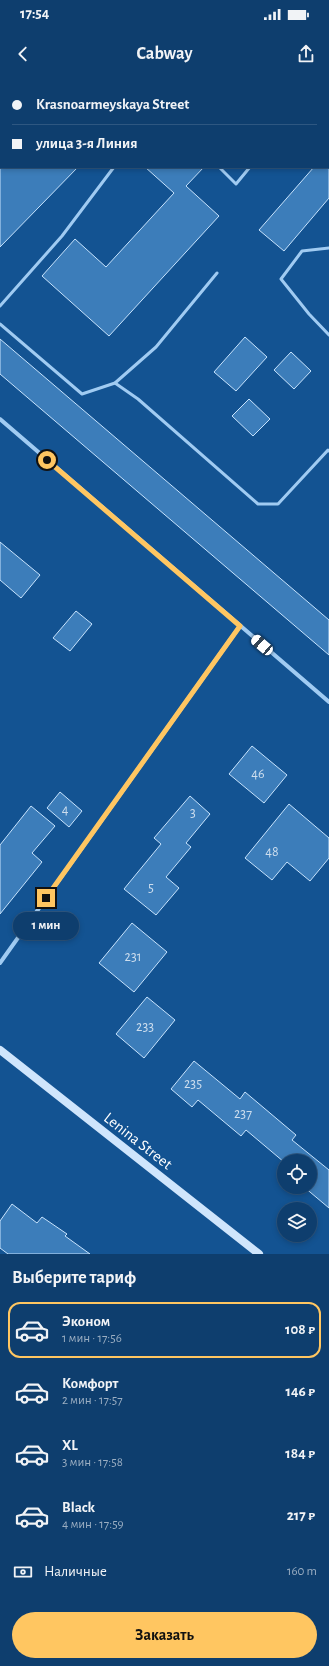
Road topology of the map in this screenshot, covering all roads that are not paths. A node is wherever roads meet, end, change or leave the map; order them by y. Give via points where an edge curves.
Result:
1 (113, 168) edge
2 (220, 168) edge
3 (249, 168) edge
4 (329, 248) edge
5 (217, 273) dead end
6 (0, 306) edge
7 (0, 324) edge
8 (329, 335) edge
9 (115, 383) junction
10 (0, 419) edge
11 (329, 451) edge
12 (240, 626) junction
13 (329, 702) edge
14 (0, 963) edge
15 (0, 1050) edge
16 (259, 1254) edge

1 - 6 lane via 62,236
2 - 3 lane via 236,184
4 - 8 lane via 302,251 281,279
5 - 9 lane via 156,347
7 - 9 lane via 82,394
9 - 11 lane via 138,399 258,504 278,504
10 - 12 street
12 - 13 street
12 - 14 street
15 - 16 main road, Lenina Street

